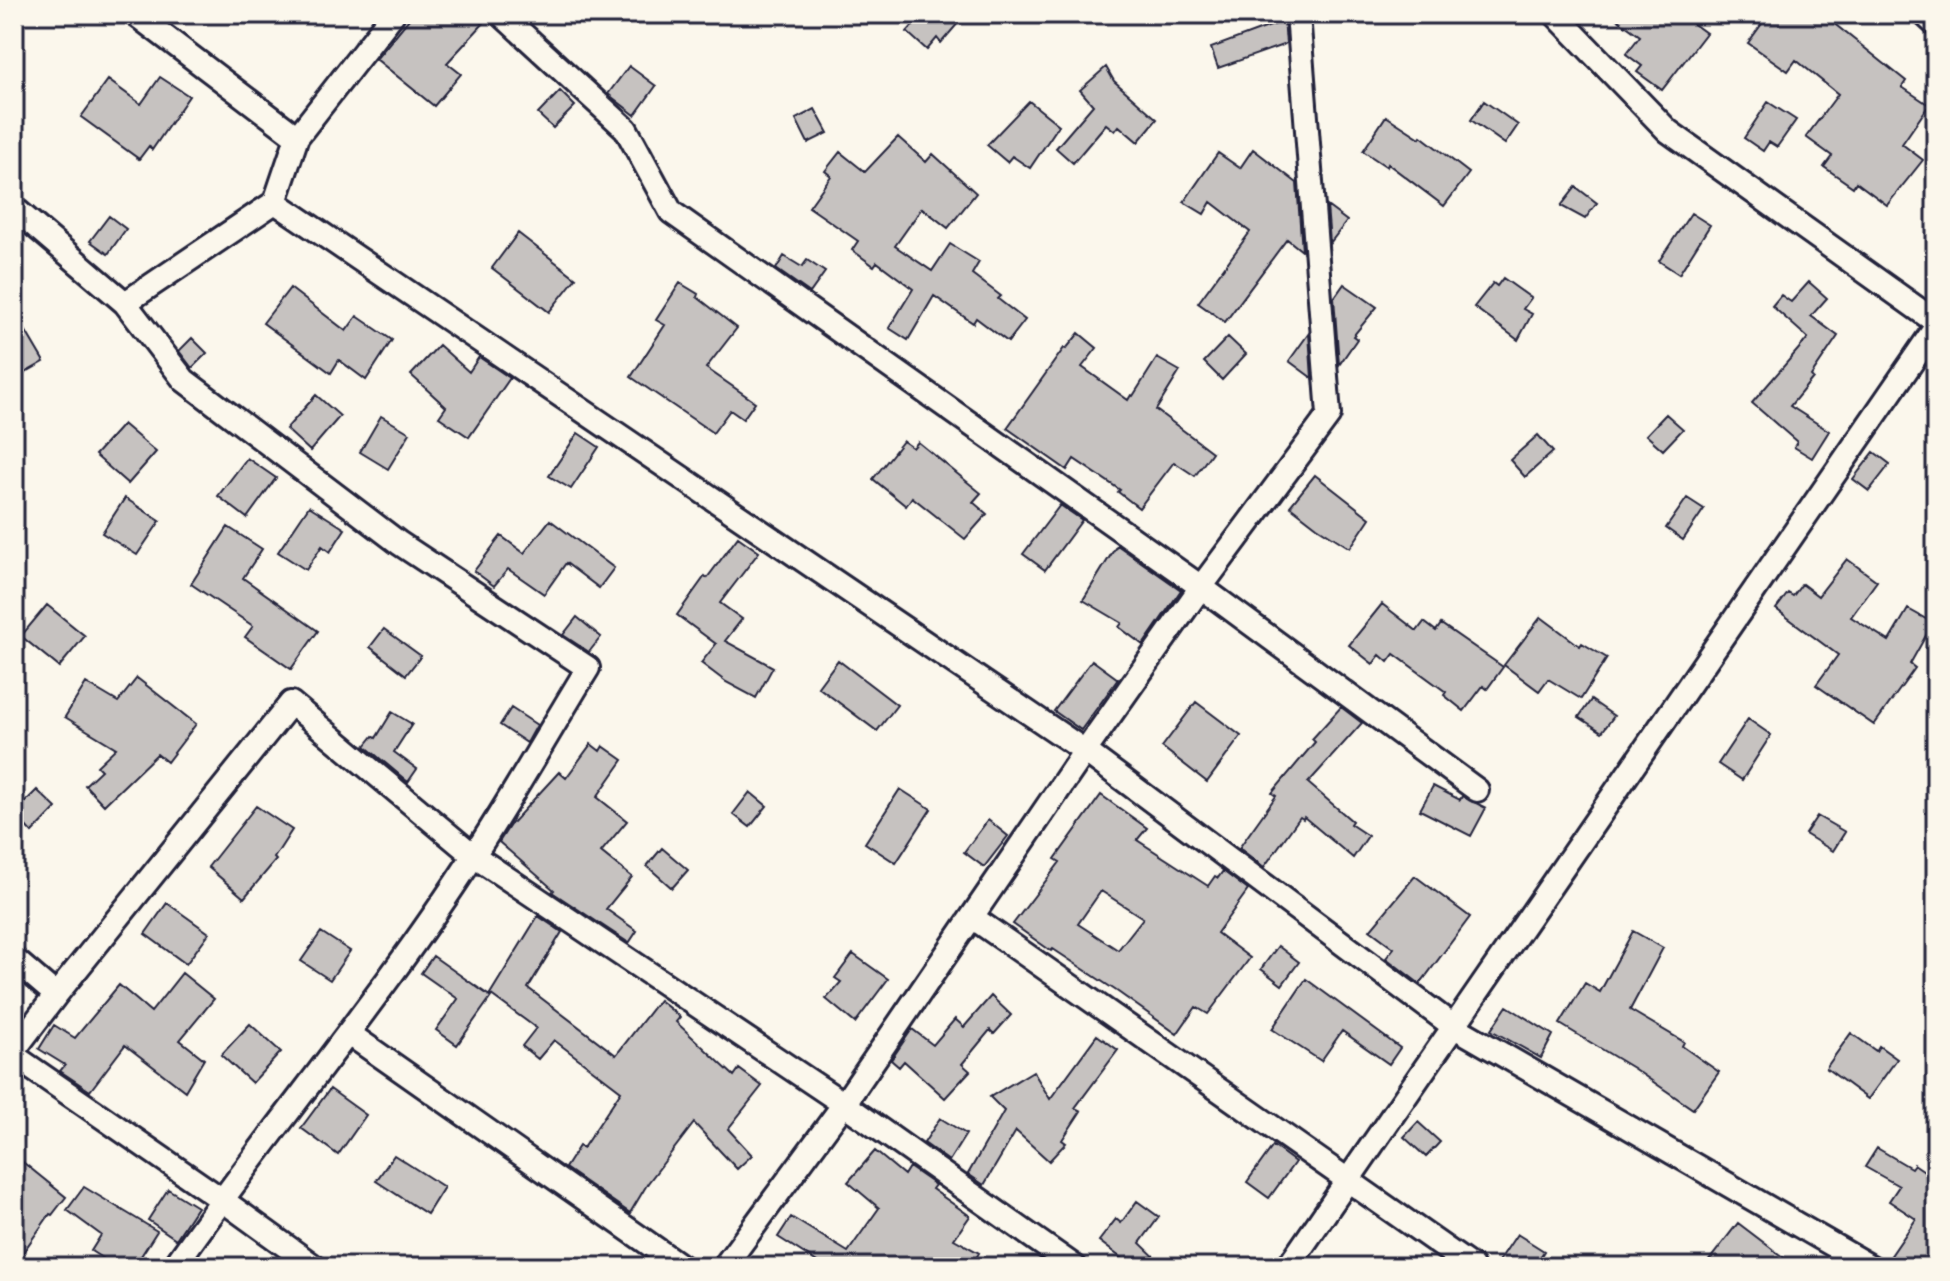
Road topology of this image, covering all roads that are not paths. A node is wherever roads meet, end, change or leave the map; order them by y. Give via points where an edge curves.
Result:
1 (135, 14) edge
2 (393, 14) edge
3 (501, 14) edge
4 (1298, 14) edge
5 (1555, 14) edge
6 (1924, 14) edge
7 (1936, 25) edge
8 (297, 137) junction
9 (275, 202) junction
10 (14, 208) edge
11 (125, 303) junction
12 (1936, 324) edge
13 (1201, 587) junction
14 (1085, 751) junction
15 (1477, 790) dead end
16 (474, 856) junction
17 (972, 917) junction
18 (14, 959) edge
19 (56, 995) junction
20 (1453, 1026) junction
21 (348, 1033) junction
22 (14, 1050) edge
23 (14, 1056) edge
24 (844, 1104) junction
25 (1349, 1182) junction
26 (221, 1199) junction
27 (174, 1267) edge
28 (315, 1267) edge
29 (682, 1267) edge
30 (724, 1267) edge
31 (1075, 1267) edge
32 (1288, 1267) edge
33 (1472, 1267) edge
34 (1871, 1267) edge

1 - 8 street
2 - 8 street
3 - 13 street via 626,129 671,212
4 - 13 street via 1329,415
5 - 12 street via 1668,131
6 - 7 street
8 - 9 street
9 - 11 street
9 - 14 street
10 - 11 street
11 - 16 street via 184,380 399,543 588,668
12 - 20 street
13 - 14 street
13 - 15 street
14 - 17 street
14 - 20 street
16 - 19 street via 291,703
16 - 21 street
16 - 24 street
17 - 24 street
17 - 25 street
18 - 19 street
19 - 22 street
20 - 25 street
20 - 34 street
21 - 26 street
21 - 29 street
23 - 26 street
24 - 30 street
24 - 31 street
25 - 32 street
25 - 33 street
26 - 27 street
26 - 28 street

